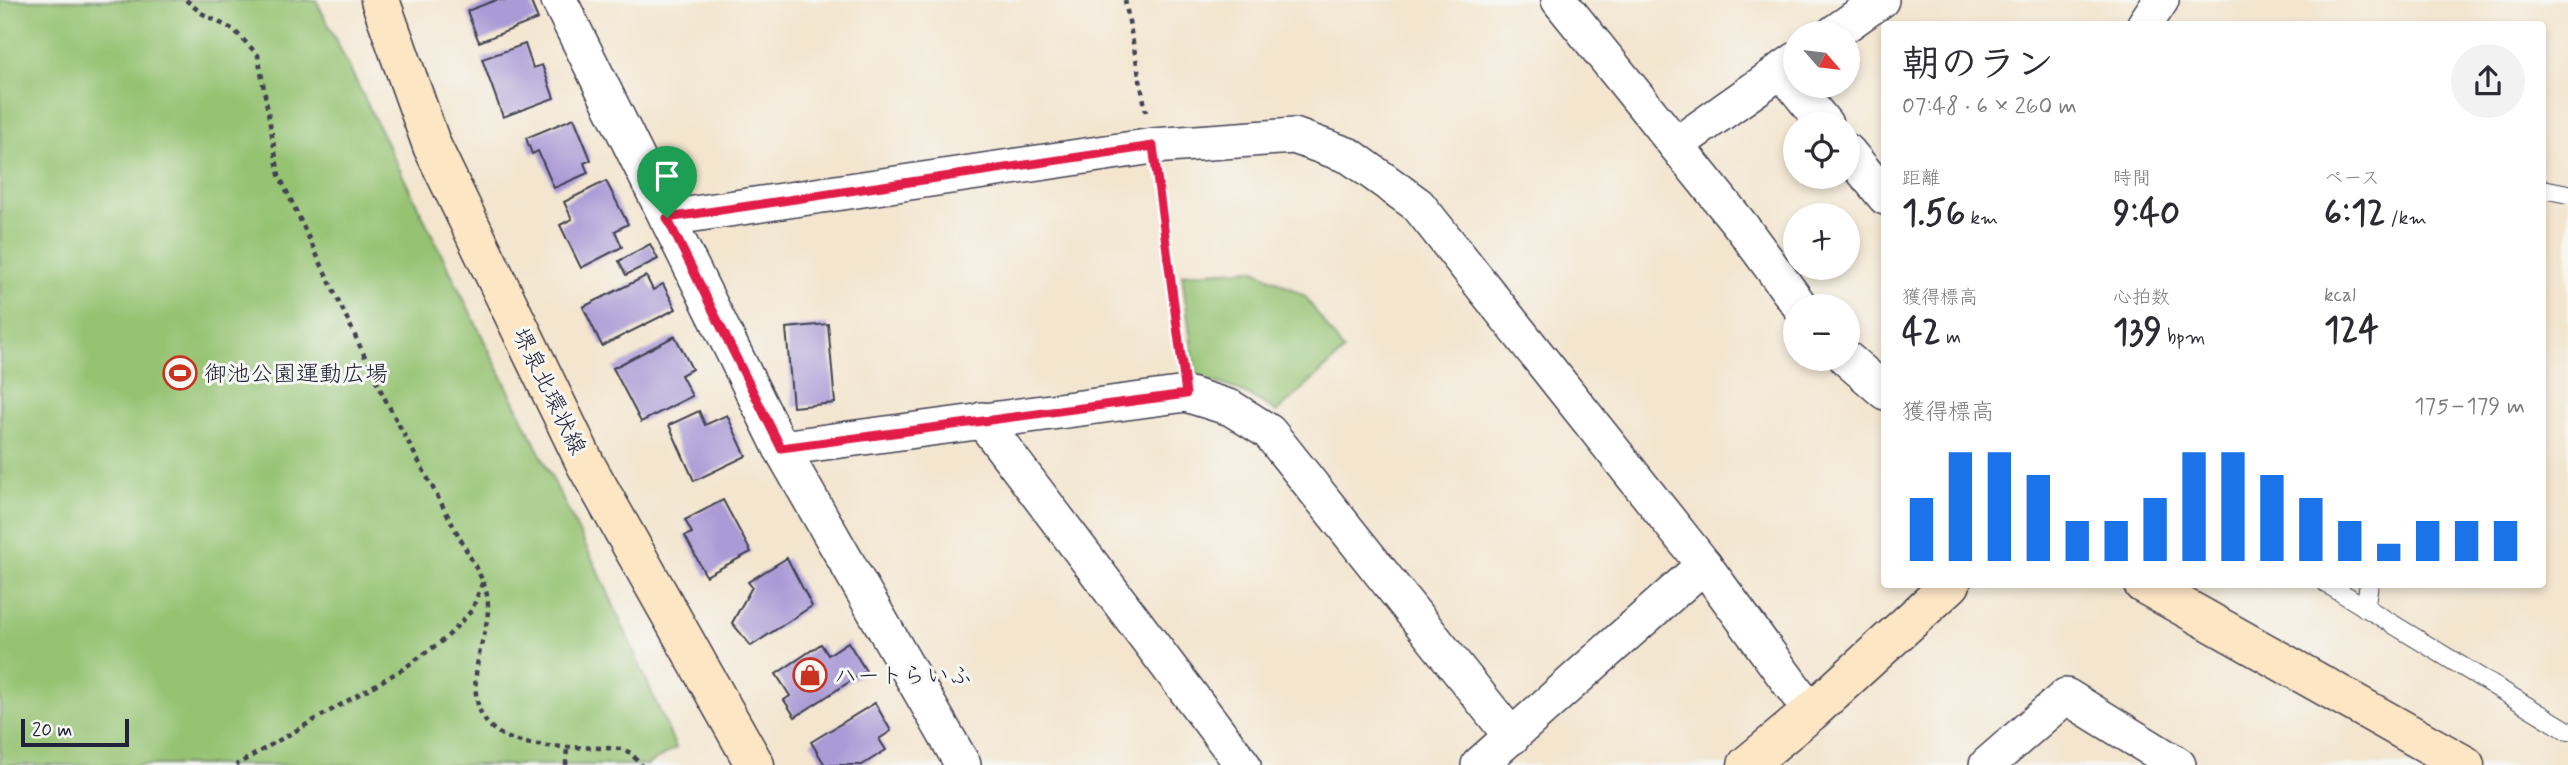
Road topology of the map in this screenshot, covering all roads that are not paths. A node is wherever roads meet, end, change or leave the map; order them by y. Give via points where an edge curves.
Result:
1 (380, 0) edge
2 (559, 0) edge
3 (1559, 0) edge
4 (1881, 0) edge
5 (2161, 0) edge
6 (1851, 21) edge
7 (2147, 21) edge
8 (1783, 69) edge
9 (1676, 145) junction
10 (1860, 167) edge
11 (2546, 190) edge
12 (1881, 192) edge
13 (2568, 194) edge
14 (667, 218) junction
15 (1791, 294) edge
16 (982, 420) junction
17 (781, 448) junction
18 (1704, 565) junction
19 (1947, 588) edge
20 (2150, 588) edge
21 (2333, 588) edge
22 (2368, 588) edge
23 (2365, 608) junction
24 (1811, 712) junction
25 (2568, 731) edge
26 (1512, 737) junction
27 (755, 765) edge
28 (963, 765) edge
29 (1243, 765) edge
30 (1479, 765) edge
31 (1747, 765) edge
32 (1987, 765) edge
33 (2178, 765) edge
34 (2465, 765) edge

1 - 27 main road, 堺泉北環状線 via 432,146 586,465
2 - 14 street
3 - 9 street
4 - 6 street
5 - 7 street
8 - 9 street
9 - 15 street
10 - 12 street
11 - 13 lane
14 - 17 street
14 - 18 street via 1153,146 1294,136 1350,156 1418,205
16 - 17 street
16 - 26 street via 1186,394 1231,408 1269,432
16 - 29 street
17 - 28 street
18 - 24 street
18 - 26 street
19 - 24 main road
20 - 34 main road
21 - 23 lane
22 - 23 lane
23 - 25 lane
24 - 31 main road
26 - 30 street
32 - 33 street via 2066,696

